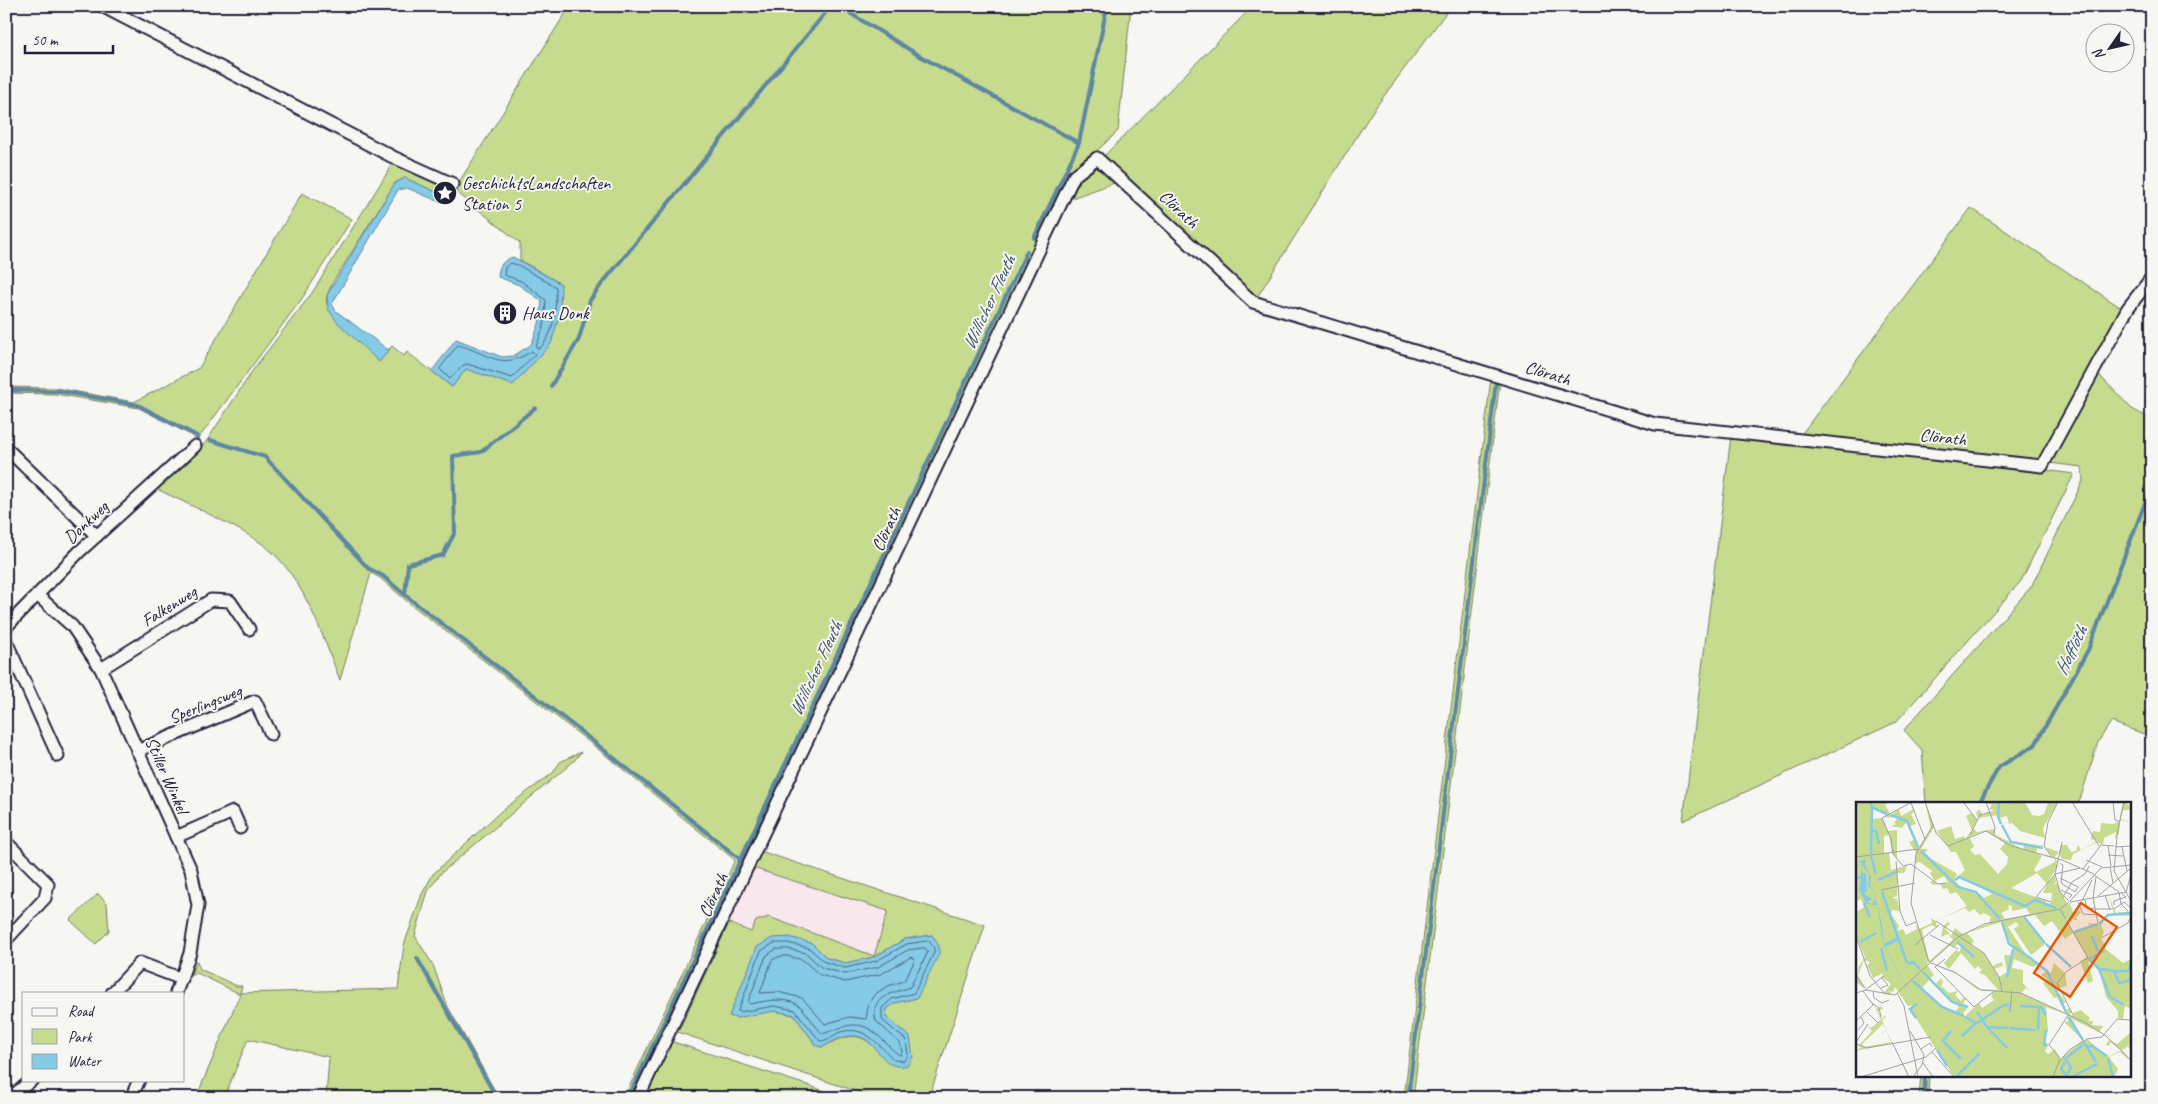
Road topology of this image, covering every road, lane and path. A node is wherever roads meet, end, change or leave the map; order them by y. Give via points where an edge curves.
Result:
1 (102, 6) edge
2 (452, 184) dead end
3 (2152, 277) edge
4 (195, 446) dead end
5 (9, 451) dead end
6 (97, 536) junction
7 (37, 595) junction
8 (6, 627) edge
9 (249, 629) dead end
10 (6, 641) edge
11 (101, 669) junction
12 (271, 734) dead end
13 (137, 751) junction
14 (58, 756) dead end
15 (240, 828) dead end
16 (176, 837) junction
17 (6, 842) edge
18 (6, 940) edge
19 (182, 979) junction
20 (113, 992) edge
21 (176, 992) edge
22 (30, 1082) edge
23 (137, 1082) edge
24 (10, 1098) edge
25 (131, 1098) edge
26 (638, 1098) edge

1 - 2 street via 393,157
3 - 26 street, Clörath via 2128,308 2042,466 1655,424 1253,302 1097,158 1074,176
4 - 6 street, Donkweg
5 - 6 street
6 - 7 street, Donkweg
7 - 8 street, Donkweg
7 - 11 street, Stiller Winkel via 72,626
9 - 11 street, Falkenweg via 230,601 211,600
10 - 14 street
11 - 13 street, Stiller Winkel
12 - 13 street, Sperlingsweg via 254,701
13 - 16 street, Stiller Winkel
15 - 16 street via 233,812
16 - 19 street, Stiller Winkel via 191,870 198,905
17 - 18 street via 48,884 44,898
19 - 20 street via 140,963
19 - 21 street, Stiller Winkel
22 - 24 street
23 - 25 street

